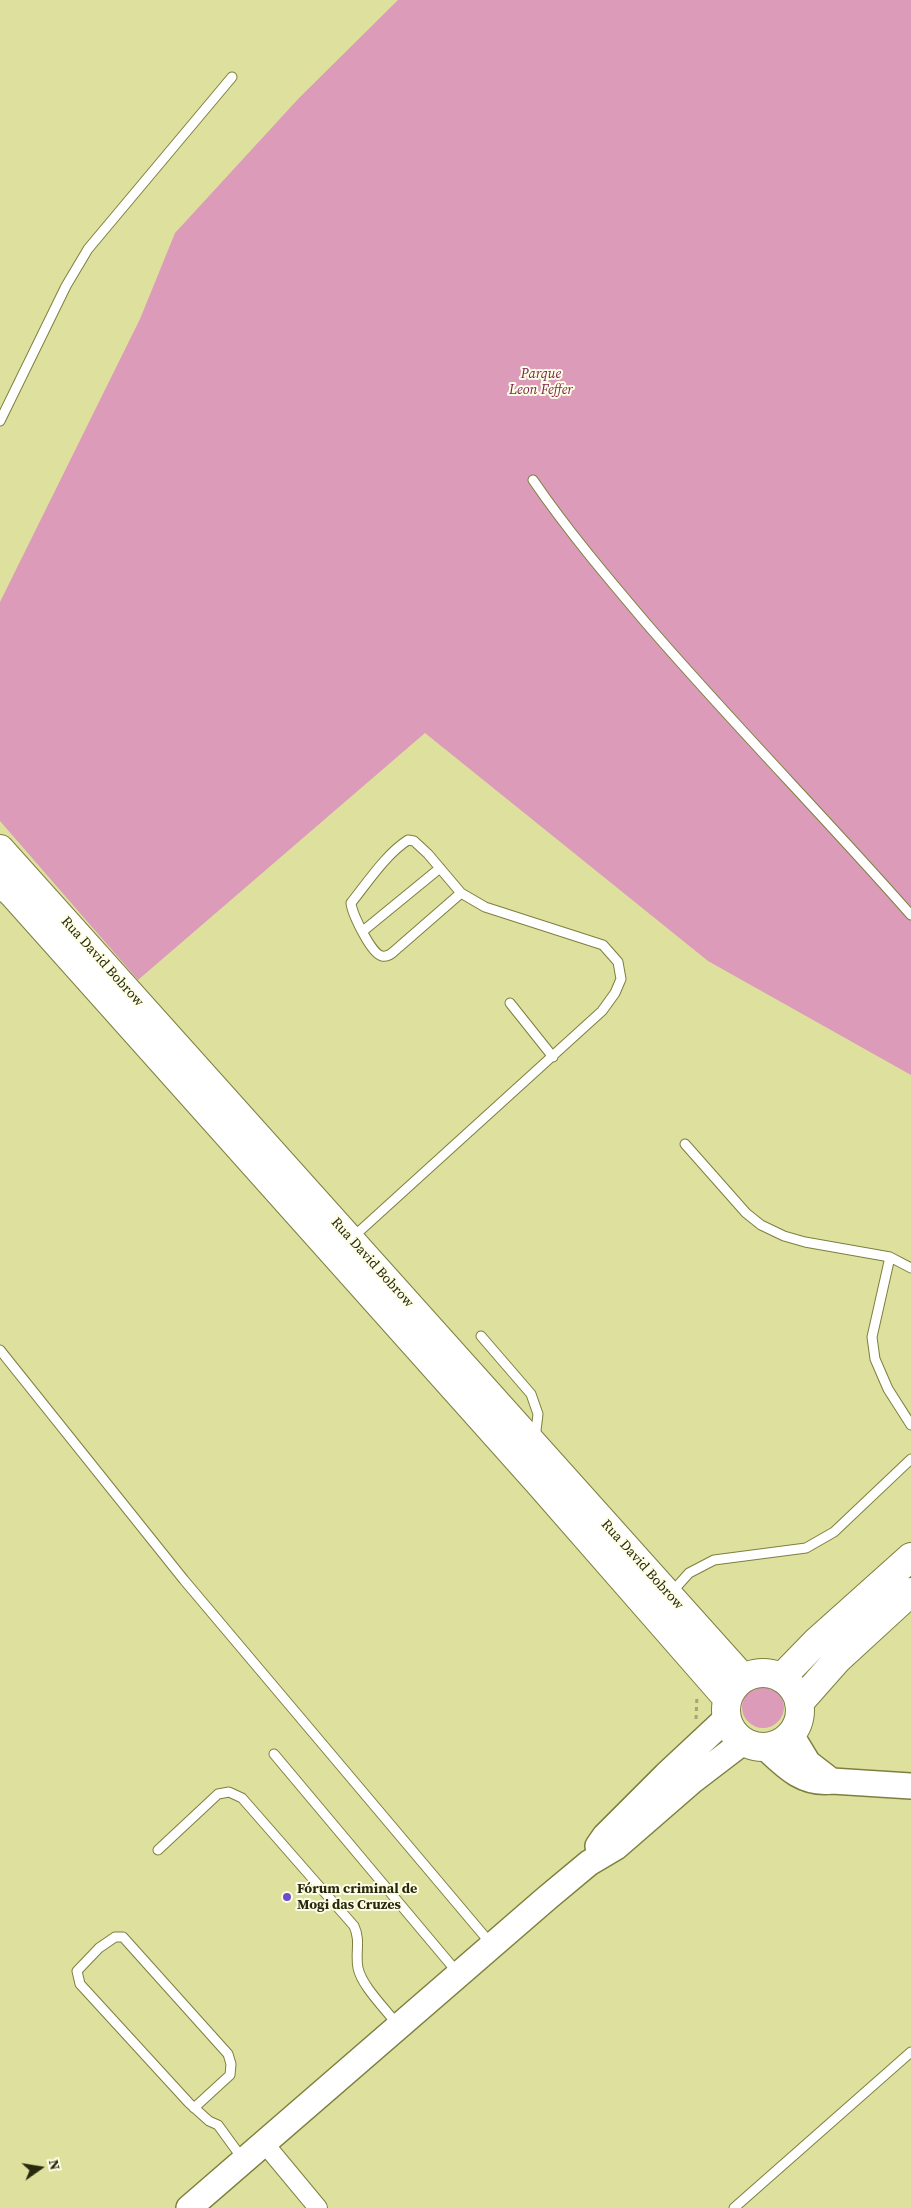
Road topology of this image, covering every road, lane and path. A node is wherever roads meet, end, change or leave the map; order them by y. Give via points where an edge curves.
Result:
1 (232, 76) dead end
2 (0, 421) edge
3 (533, 480) dead end
4 (0, 849) edge
5 (440, 868) junction
6 (0, 882) edge
7 (461, 893) junction
8 (911, 914) edge
9 (363, 931) junction
10 (510, 1003) dead end
11 (553, 1057) junction
12 (685, 1144) dead end
13 (351, 1239) junction
14 (890, 1257) junction
15 (911, 1268) edge
16 (481, 1336) dead end
17 (0, 1350) edge
18 (911, 1425) edge
19 (534, 1444) junction
20 (911, 1459) edge
21 (911, 1557) edge
22 (911, 1592) edge
23 (669, 1595) junction
24 (781, 1678) junction
25 (732, 1698) junction
26 (799, 1704) junction
27 (791, 1735) junction
28 (754, 1745) junction
29 (274, 1754) dead end
30 (832, 1781) junction
31 (911, 1786) edge
32 (158, 1850) dead end
33 (589, 1863) junction
34 (492, 1945) junction
35 (459, 1974) junction
36 (398, 2026) junction
37 (911, 2052) edge
38 (194, 2108) junction
39 (264, 2143) junction
40 (244, 2161) junction
41 (190, 2208) edge
42 (318, 2208) edge
43 (734, 2208) edge

1 - 2 lane via 88,249 66,286
3 - 8 lane via 595,563 704,690
4 - 13 highway, Rua David Bobrow
5 - 7 lane
5 - 9 lane
5 - 9 lane via 414,841 401,844 351,903 352,912
6 - 25 highway, Rua David Bobrow
7 - 9 lane via 389,955 377,954
7 - 11 lane via 485,907 602,945 618,962 621,980 615,993 602,1011
10 - 11 lane
11 - 13 lane
12 - 14 lane via 746,1213 761,1225 805,1242
13 - 19 highway, Rua David Bobrow
14 - 15 lane
14 - 18 lane via 872,1337 875,1359 888,1389
16 - 19 lane via 531,1394 538,1414
17 - 34 lane via 184,1580
19 - 23 highway, Rua David Bobrow
20 - 23 lane via 834,1532 806,1548 714,1560 689,1573
21 - 24 highway via 816,1642
22 - 26 highway via 837,1660
23 - 25 highway, Rua David Bobrow
24 - 25 highway via 762,1673
24 - 26 highway via 796,1693
25 - 28 highway via 730,1728
25 - 33 main road via 666,1775 605,1836
26 - 27 highway via 798,1721
27 - 28 highway via 780,1744
27 - 30 main road via 808,1763
28 - 30 main road via 805,1779
28 - 33 main road via 692,1781 616,1847
29 - 35 lane
30 - 31 main road
32 - 36 lane via 218,1794 229,1792 242,1798 354,1926 358,1934 358,1968 362,1980
33 - 34 main road
34 - 35 main road
35 - 36 main road
36 - 39 main road
37 - 43 lane
38 - 38 lane via 80,1984 78,1971 82,1965 115,1937 123,1937 228,2054 230,2075
38 - 40 lane via 208,2121 218,2124
39 - 40 main road
39 - 42 street
40 - 41 main road

